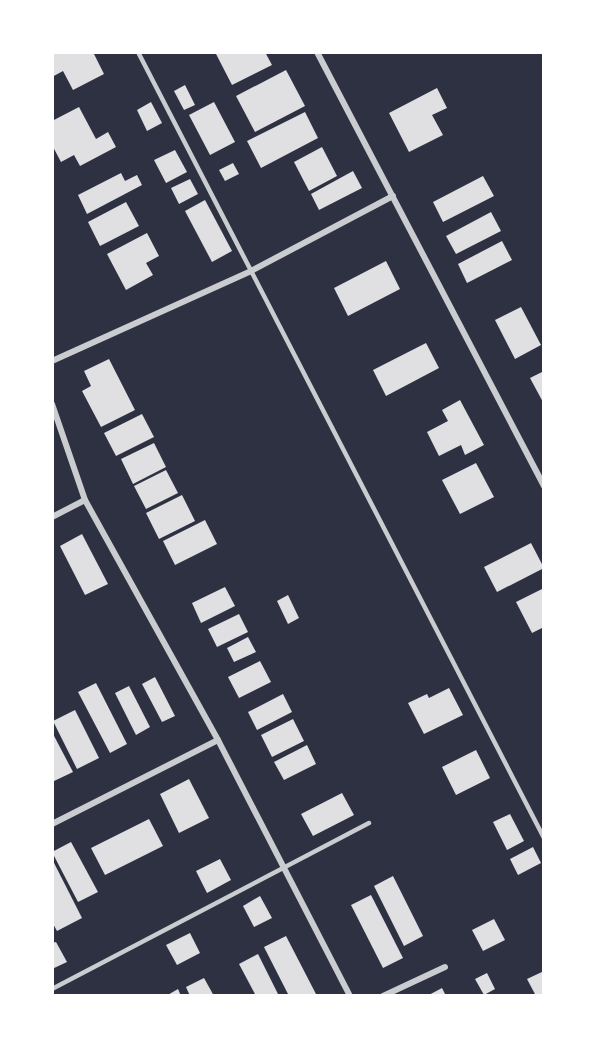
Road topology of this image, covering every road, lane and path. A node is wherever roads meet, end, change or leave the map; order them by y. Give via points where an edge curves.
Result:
1 (138, 52) edge
2 (317, 52) edge
3 (393, 196) junction
4 (249, 272) junction
5 (52, 361) edge
6 (52, 404) edge
7 (543, 486) edge
8 (85, 500) junction
9 (52, 517) edge
10 (218, 740) junction
11 (369, 823) dead end
12 (52, 824) edge
13 (543, 838) edge
14 (285, 868) junction
15 (445, 967) dead end
16 (52, 989) edge
17 (350, 996) edge
18 (383, 996) edge

1 - 4 lane
2 - 3 street
3 - 4 street
3 - 7 street
4 - 5 street
4 - 13 lane
6 - 8 street
8 - 9 street
8 - 10 street
10 - 12 street
10 - 14 street
11 - 14 lane
14 - 16 lane
14 - 17 street
15 - 18 street

